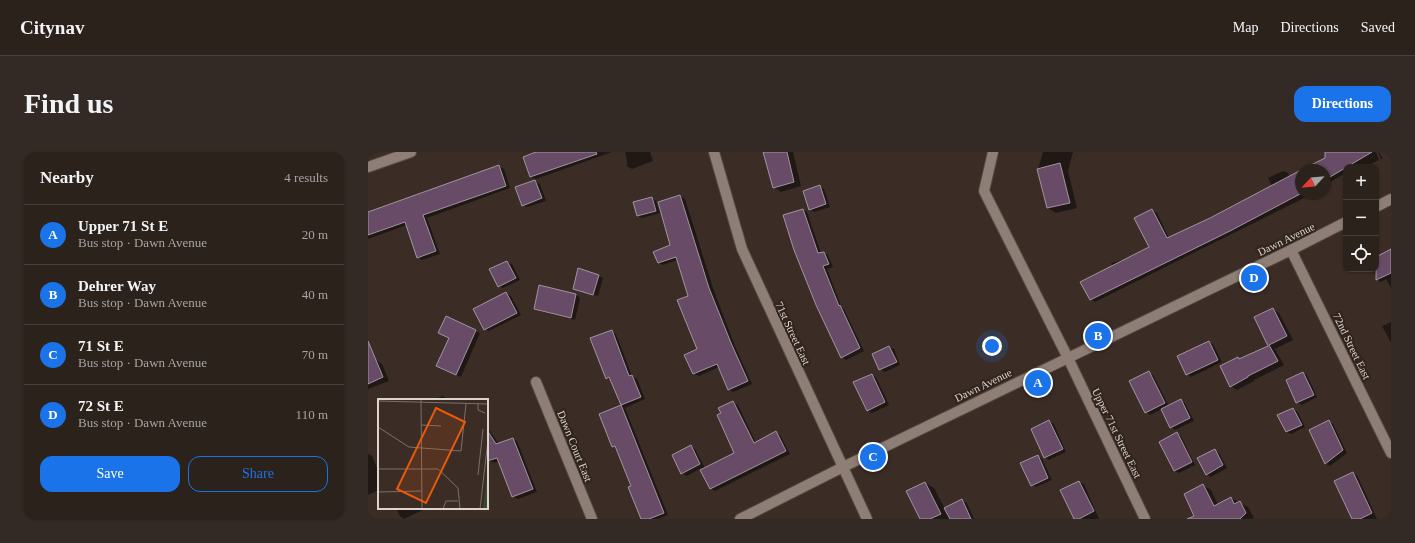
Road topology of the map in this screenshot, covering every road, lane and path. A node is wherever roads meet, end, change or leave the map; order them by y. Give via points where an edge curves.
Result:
1 (412, 152) edge
2 (714, 152) edge
3 (993, 152) edge
4 (368, 167) edge
5 (1391, 199) edge
6 (1379, 205) edge
7 (1343, 224) edge
8 (1290, 250) junction
9 (1068, 358) junction
10 (536, 382) dead end
11 (1391, 453) edge
12 (843, 467) junction
13 (592, 519) edge
14 (740, 519) edge
15 (867, 519) edge
16 (1145, 519) edge

1 - 4 street
2 - 12 street, 71st Street East via 742,249
3 - 9 street, Upper 71st Street East via 984,192
5 - 6 street
7 - 8 street, Dawn Avenue
8 - 9 street, Dawn Avenue
8 - 11 street, 72nd Street East
9 - 12 street, Dawn Avenue
9 - 16 street, Upper 71st Street East
10 - 13 street, Dawn Court East
12 - 14 street, Dawn Avenue
12 - 15 street, 71st Street East

